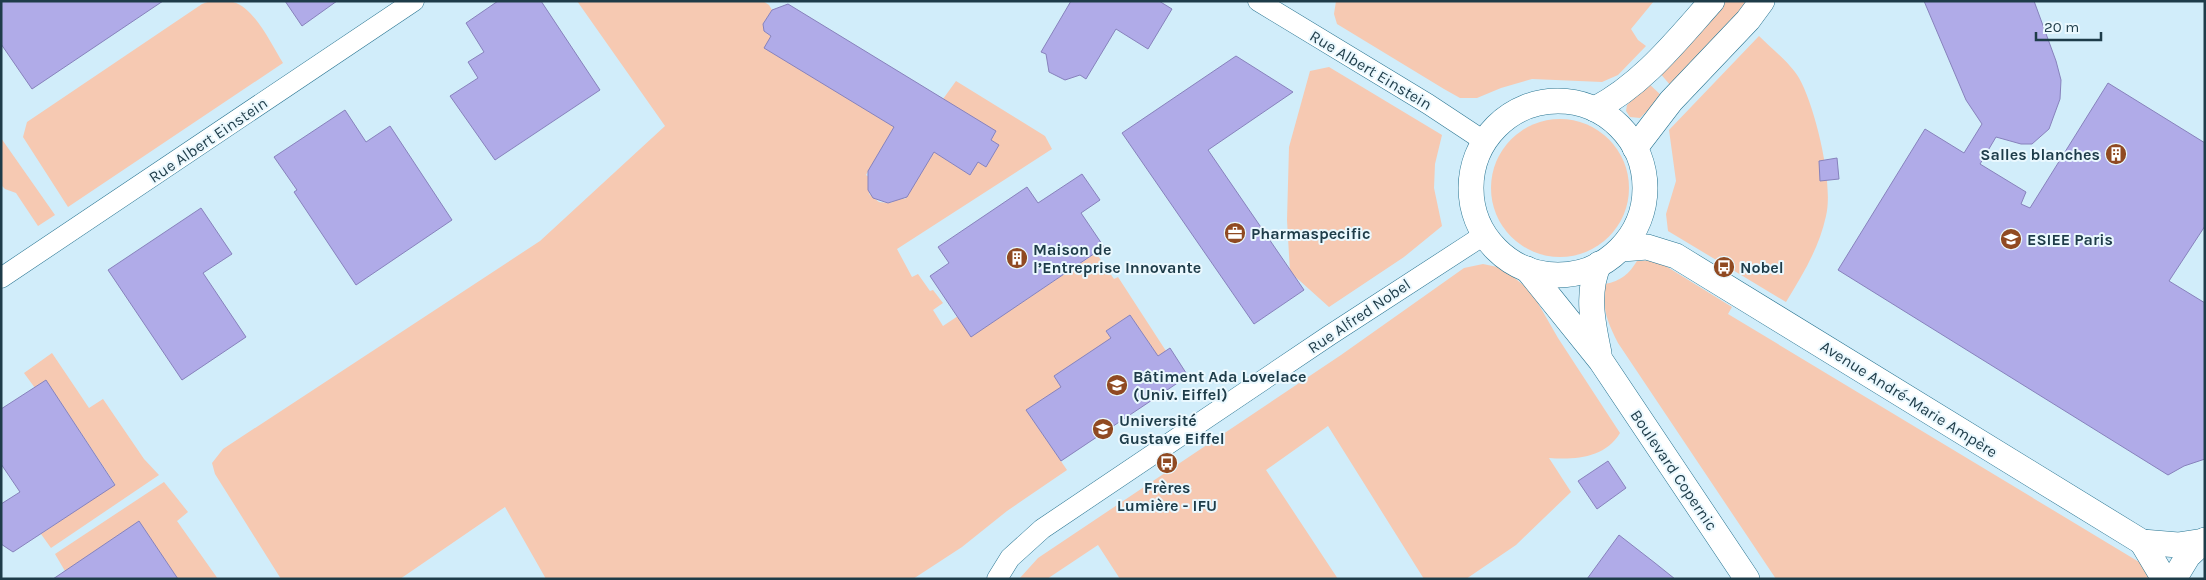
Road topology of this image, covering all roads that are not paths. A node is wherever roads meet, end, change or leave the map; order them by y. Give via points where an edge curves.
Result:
1 (414, 1) edge
2 (1258, 1) edge
3 (1712, 1) edge
4 (1762, 1) edge
5 (1595, 109) junction
6 (1484, 141) junction
7 (1635, 148) junction
8 (1642, 212) junction
9 (1484, 235) junction
10 (1622, 249) junction
11 (1676, 256) junction
12 (1599, 264) junction
13 (1527, 269) junction
14 (1, 278) edge
15 (1601, 361) junction
16 (2204, 541) edge
17 (2142, 542) junction
18 (997, 579) edge
19 (1747, 579) edge
20 (2164, 579) edge
21 (2174, 579) edge

1 - 14 street, Rue Albert Einstein
2 - 6 street, Rue Albert Einstein
3 - 5 street via 1643,74 1613,100
4 - 7 street via 1671,101
5 - 6 street via 1565,100 1534,104 1505,118
5 - 7 street via 1619,125
6 - 9 street via 1470,188 1474,212
7 - 8 street via 1642,164 1644,181
8 - 10 street
8 - 11 street, Avenue André-Marie Ampère
9 - 13 street via 1503,256
9 - 18 street, Rue Alfred Nobel via 1042,529 1010,558
10 - 11 street, Avenue André-Marie Ampère via 1647,247
10 - 12 street
11 - 17 street, Avenue André-Marie Ampère
12 - 13 street via 1576,273 1551,274
12 - 15 street, Boulevard Copernic via 1593,282 1591,319
13 - 15 street, Boulevard Copernic
15 - 19 street, Boulevard Copernic
16 - 17 street, Avenue André-Marie Ampère via 2178,545
16 - 21 street via 2188,556
17 - 20 street, Avenue André-Marie Ampère

